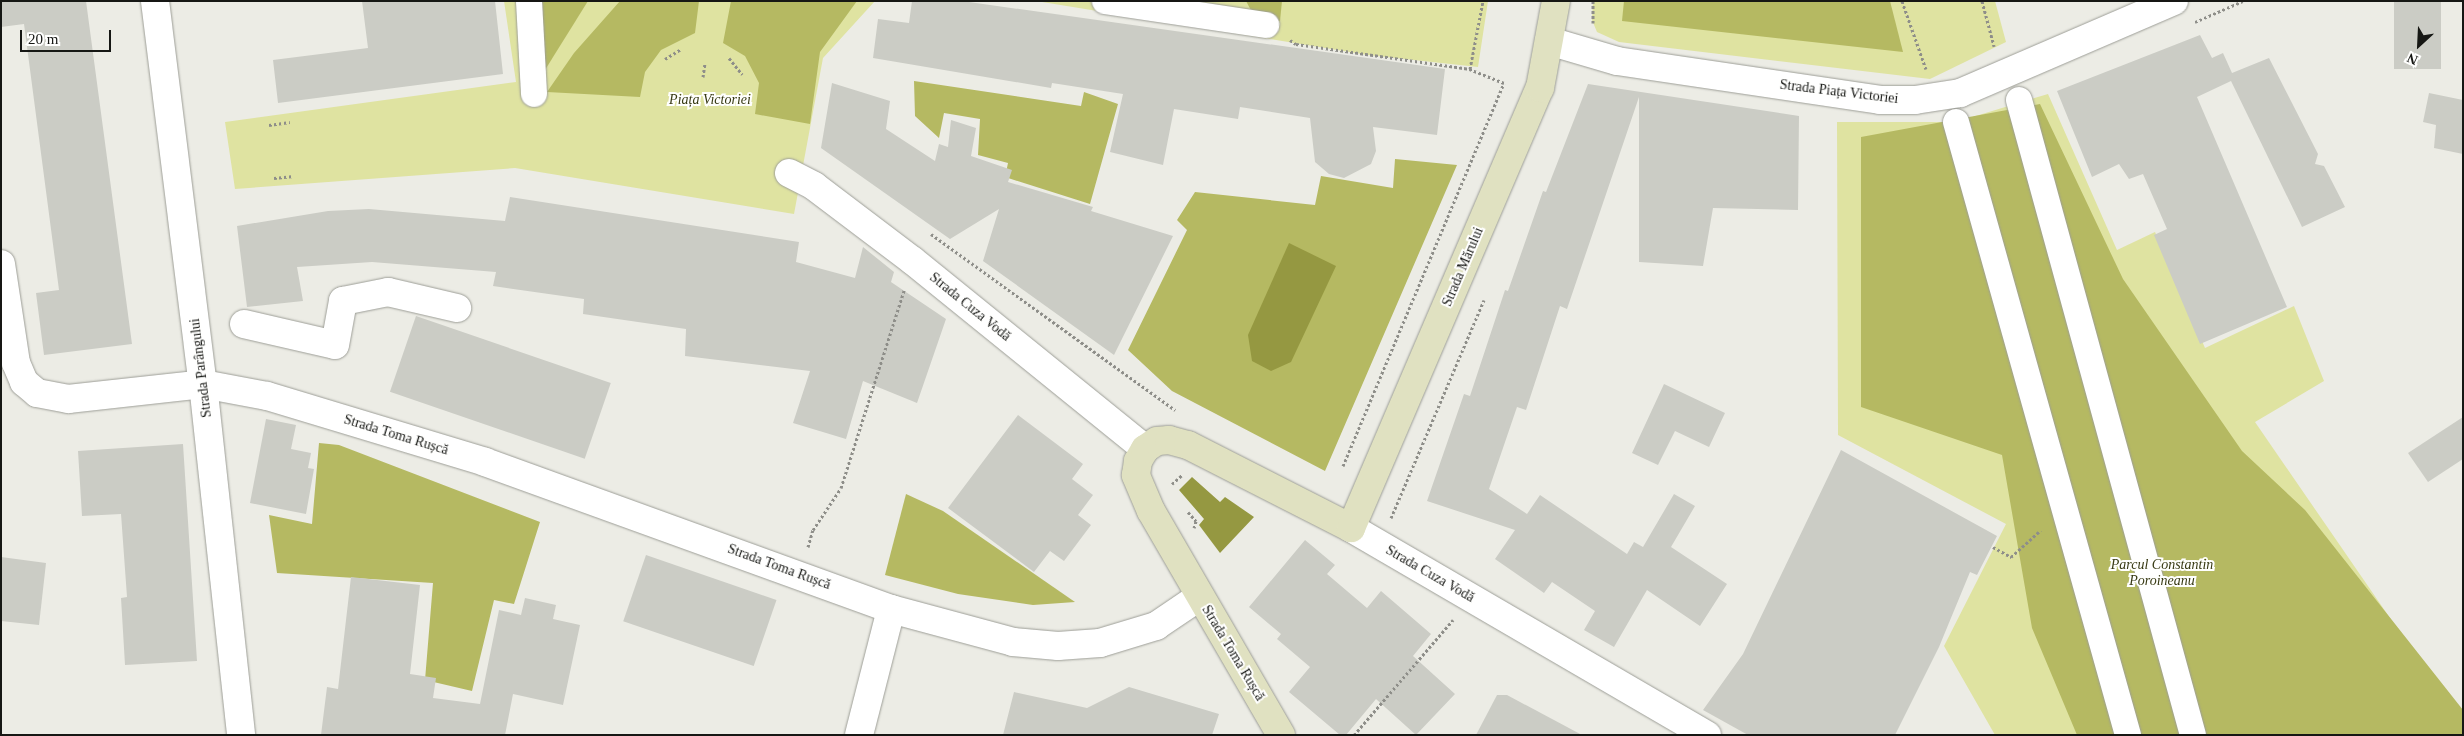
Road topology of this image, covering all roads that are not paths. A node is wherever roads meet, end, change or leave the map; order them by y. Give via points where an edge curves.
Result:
1 (155, 1) edge
2 (529, 1) edge
3 (1105, 1) edge
4 (1556, 1) edge
5 (2174, 1) edge
6 (1276, 30) road end
7 (1549, 41) junction
8 (534, 94) dead end
9 (2020, 100) dead end
10 (1956, 122) dead end
11 (789, 173) dead end
12 (1, 264) edge
13 (457, 308) dead end
14 (244, 324) dead end
15 (203, 384) junction
16 (1145, 449) junction
17 (1351, 528) junction
18 (1199, 597) junction
19 (891, 609) junction
20 (241, 735) edge
21 (860, 735) edge
22 (1281, 735) edge
23 (1707, 735) edge
24 (2128, 735) edge
25 (2193, 735) edge

1 - 15 street, Strada Parângului
2 - 8 street
3 - 6 street
4 - 7 main road, Strada Mărului
5 - 7 street, Strada Piața Victoriei via 1960,93 1915,100 1880,100 1617,61
7 - 17 main road, Strada Mărului via 1540,88
9 - 25 street
10 - 24 street
11 - 16 street, Strada Cuza Vodă via 814,186 913,261
12 - 15 street, Strada Toma Rușcă via 16,363 24,382 37,393 68,399
13 - 14 street via 388,292 342,301 335,344
15 - 19 street, Strada Toma Rușcă via 267,396 485,462
15 - 20 street, Strada Parângului
16 - 17 main road, Strada Cuza Vodă via 1156,441 1169,440 1188,445
16 - 18 main road via 1138,461 1136,475 1140,490
17 - 23 street, Strada Cuza Vodă
18 - 19 street, Strada Toma Rușcă via 1156,626 1129,636 1100,643 1058,646 1013,642
18 - 22 main road, Strada Toma Rușcă
19 - 21 street

